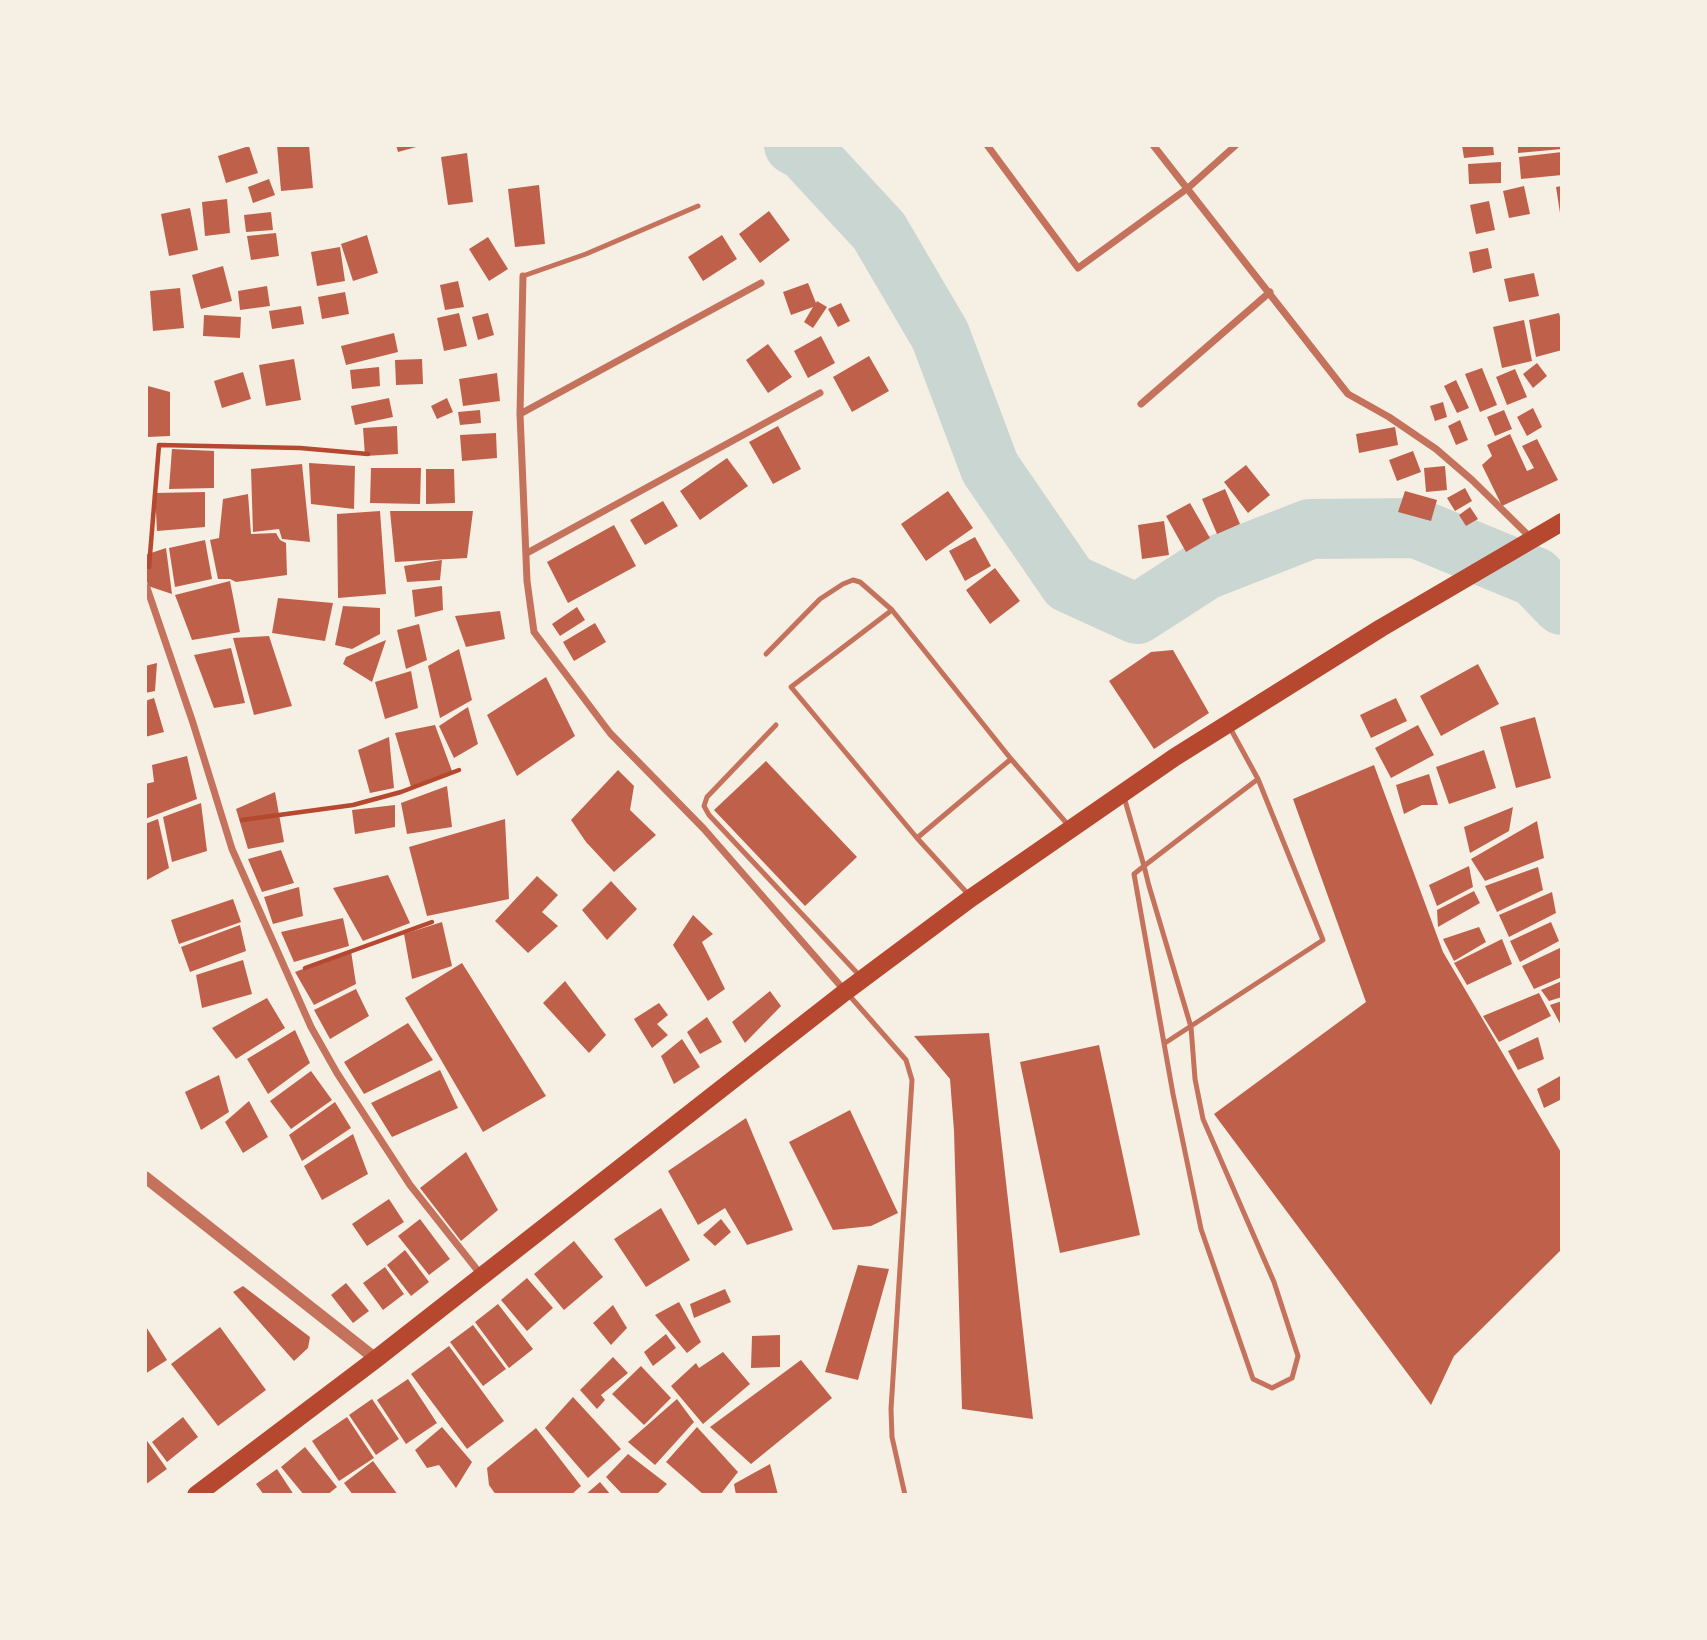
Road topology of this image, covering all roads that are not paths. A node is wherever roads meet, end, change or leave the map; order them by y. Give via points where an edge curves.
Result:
1 (987, 145) edge
2 (1153, 145) edge
3 (1236, 145) edge
4 (1188, 188) junction
5 (698, 206) dead end
6 (523, 276) joint
7 (761, 283) dead end
8 (1270, 292) junction
9 (820, 393) dead end
10 (1141, 404) dead end
11 (520, 414) junction
12 (1562, 522) edge
13 (1529, 541) junction
14 (527, 553) junction
15 (146, 587) edge
16 (891, 610) junction
17 (766, 654) dead end
18 (1228, 724) junction
19 (776, 725) dead end
20 (1011, 759) junction
21 (1258, 779) junction
22 (1123, 793) junction
23 (1071, 828) junction
24 (917, 838) junction
25 (1144, 866) junction
26 (971, 898) junction
27 (862, 979) junction
28 (845, 992) junction
29 (1191, 1027) junction
30 (1164, 1043) junction
31 (145, 1177) edge
32 (483, 1276) junction
33 (376, 1359) junction
34 (196, 1495) edge
35 (905, 1495) edge

1 - 4 street via 1079,268
2 - 4 street
3 - 4 street
4 - 8 street
5 - 6 lane
6 - 11 street
7 - 11 street
8 - 10 street
8 - 13 street via 1348,394 1436,449
9 - 14 street
11 - 14 street
12 - 13 main road
13 - 18 main road
14 - 28 street via 534,632 610,733 704,829
15 - 32 street via 232,849 311,1027 410,1185
16 - 17 lane via 852,580 820,599
16 - 20 lane
16 - 24 lane via 791,687
18 - 21 lane
18 - 22 main road
19 - 27 lane via 706,797 704,806
20 - 23 lane
20 - 24 lane
21 - 25 lane
21 - 29 lane via 1323,940
22 - 23 main road
22 - 25 lane
23 - 26 main road
24 - 26 lane
25 - 29 lane
25 - 30 lane via 1134,874
26 - 27 main road
27 - 28 main road
28 - 32 main road
28 - 35 lane via 906,1060 912,1080 891,1409 892,1437
29 - 30 lane
29 - 30 lane via 1203,1119 1274,1282 1298,1356 1292,1378 1272,1388 1253,1379 1201,1229
31 - 33 street
32 - 33 main road
33 - 34 main road

